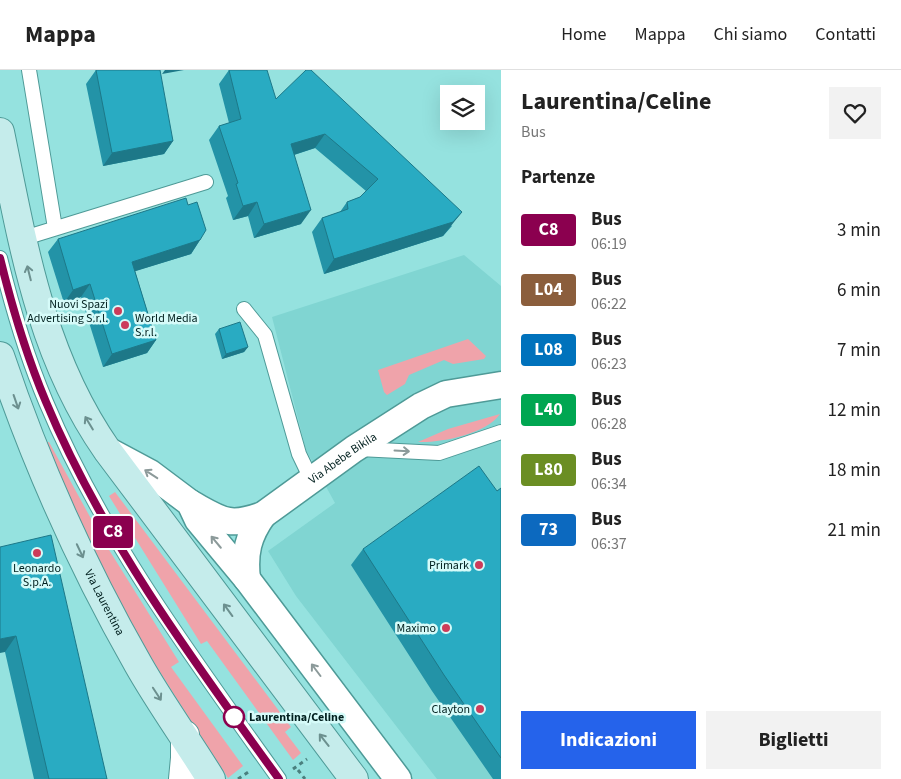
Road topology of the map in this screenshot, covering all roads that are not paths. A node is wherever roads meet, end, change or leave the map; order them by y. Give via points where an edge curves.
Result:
1 (29, 70) edge
2 (0, 132) edge
3 (206, 182) dead end
4 (55, 228) junction
5 (21, 239) junction
6 (0, 258) edge
7 (244, 309) dead end
8 (0, 356) edge
9 (501, 384) edge
10 (501, 432) edge
11 (354, 449) junction
12 (107, 450) junction
13 (311, 479) junction
14 (190, 503) junction
15 (263, 515) junction
16 (247, 579) junction
17 (185, 735) junction
18 (182, 779) edge
19 (211, 779) edge
20 (279, 779) edge
21 (354, 779) edge
22 (398, 779) edge

1 - 4 lane
2 - 5 main road
3 - 4 lane
4 - 5 lane
12 -> 5 main road via 84,416 52,345
6 - 20 lane via 16,322 38,383 83,478 154,598
7 - 13 lane via 265,335 299,454
8 -> 17 main road, Via Laurentina via 35,454 96,585 139,666
9 - 11 street, Via Abebe Bikila via 458,391 434,399
11 -> 10 lane via 439,453
11 - 13 street, Via Abebe Bikila
14 -> 12 street via 150,473
21 -> 12 main road
13 - 15 street, Via Abebe Bikila
14 - 15 street, Via Abebe Bikila via 226,522 248,521
16 -> 14 street via 198,520
15 - 16 street via 245,553
22 -> 16 street
17 - 18 street
17 - 19 main road, Via Laurentina

